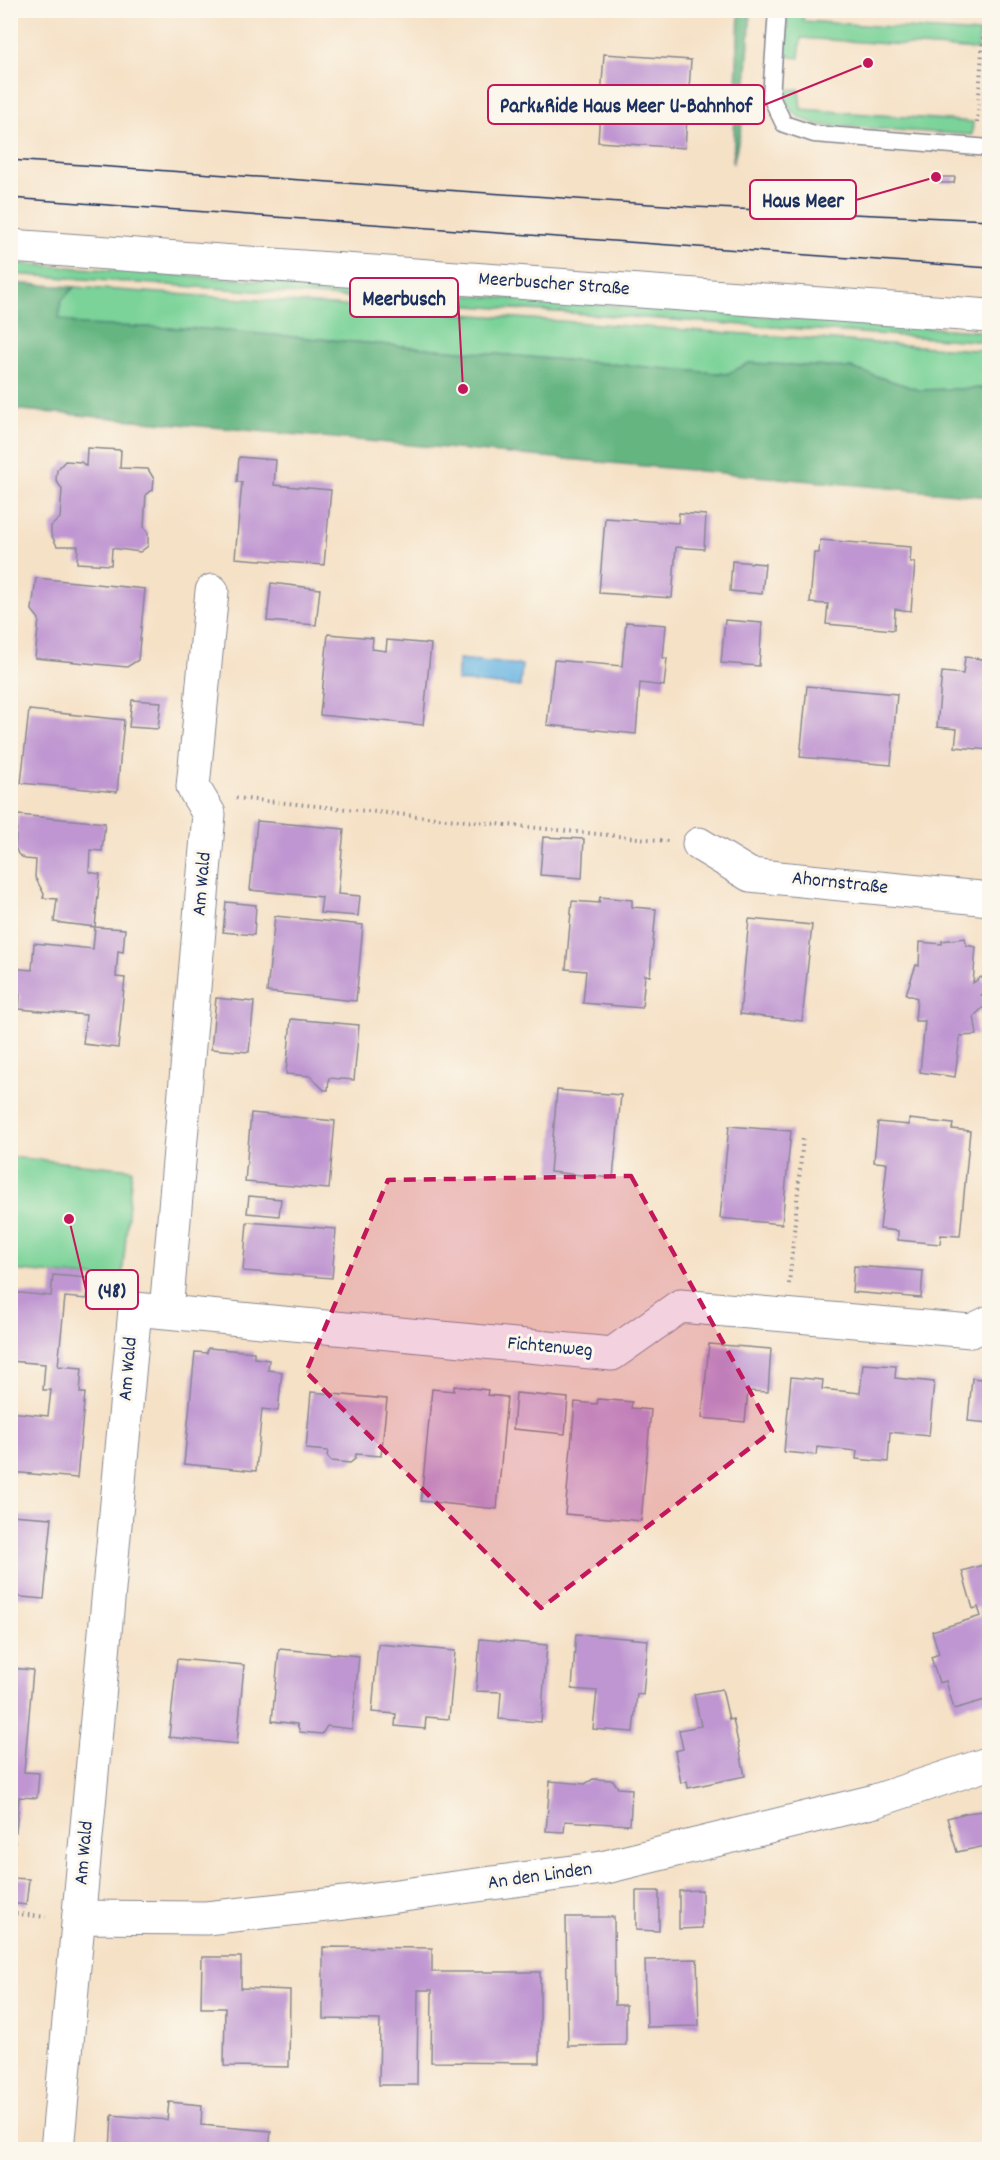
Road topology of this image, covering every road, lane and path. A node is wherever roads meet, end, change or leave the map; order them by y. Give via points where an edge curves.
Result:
1 (777, 10) edge
2 (985, 10) edge
3 (983, 147) edge
4 (10, 246) edge
5 (990, 316) edge
6 (212, 591) dead end
7 (209, 814) junction
8 (699, 844) joint
9 (990, 900) edge
10 (803, 1138) dead end
11 (990, 1230) edge
12 (990, 1261) edge
13 (166, 1312) junction
14 (786, 1315) junction
15 (990, 1322) edge
16 (990, 1763) edge
17 (79, 1917) junction
18 (57, 2150) edge

1 - 3 lane via 771,98 784,124 814,134
2 - 3 path
4 - 5 street, Meerbuscher Straße
6 - 7 street via 193,787
7 - 8 path via 228,797
7 - 13 street, Am Wald
8 - 9 street, Ahornstraße via 750,875
10 - 14 path
11 - 12 path
13 - 14 street, Fichtenweg via 612,1354 680,1306
13 - 17 street, Am Wald via 135,1309
14 - 15 street, Fichtenweg via 971,1331
16 - 17 street, An den Linden via 875,1802 602,1869 206,1918
17 - 18 street, Am Wald

